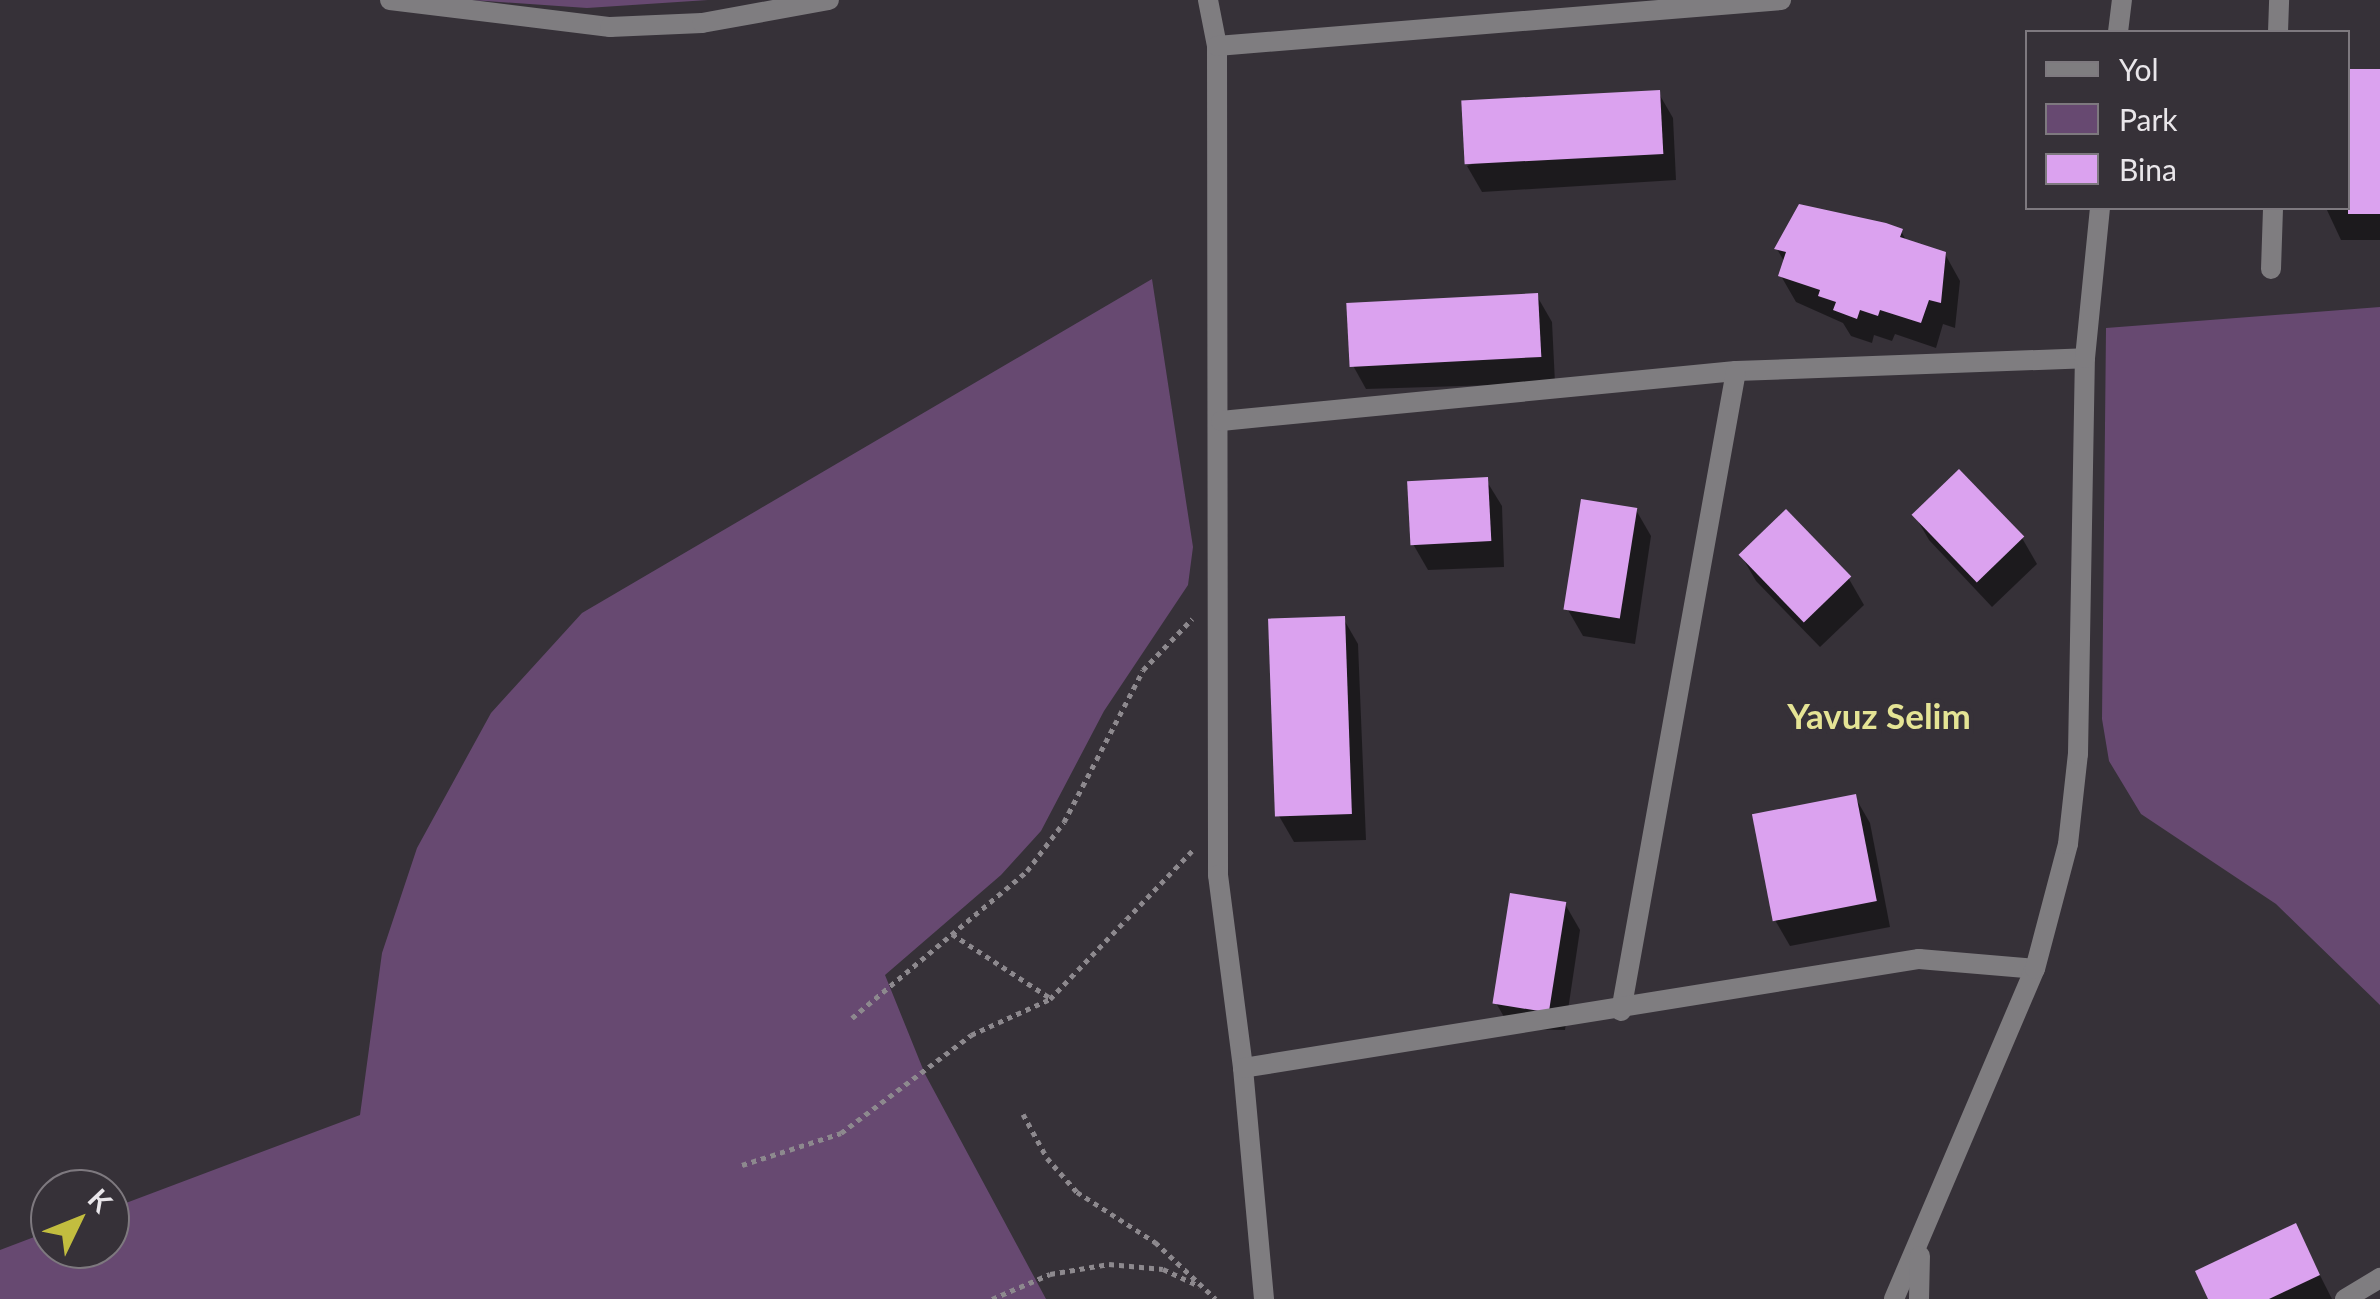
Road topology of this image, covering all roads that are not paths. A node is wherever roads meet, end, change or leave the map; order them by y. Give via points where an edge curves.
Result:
1 (390, 0) edge
2 (829, 0) edge
3 (1208, 0) edge
4 (1781, 0) edge
5 (2122, 0) edge
6 (2279, 0) edge
7 (2118, 30) edge
8 (2278, 30) edge
9 (1217, 46) junction
10 (2100, 210) edge
11 (2273, 210) edge
12 (2271, 270) dead end
13 (2085, 358) junction
14 (1736, 371) junction
15 (1220, 422) junction
16 (2034, 969) junction
17 (1622, 1011) junction
18 (1243, 1068) junction
19 (1920, 1249) junction
20 (2380, 1278) edge
21 (1264, 1299) edge
22 (1894, 1299) edge
23 (1919, 1299) edge
24 (2345, 1299) edge

1 - 2 street via 610,28 702,24
3 - 9 street
4 - 9 street
5 - 7 street
6 - 8 street
9 - 15 street
10 - 13 street
11 - 12 street
13 - 14 street
13 - 16 street via 2078,754 2068,844
14 - 15 street
14 - 17 street
15 - 18 street via 1218,875
16 - 17 street via 1919,959
16 - 19 street
17 - 18 street
18 - 21 street
19 - 22 street
19 - 23 street
20 - 24 street

